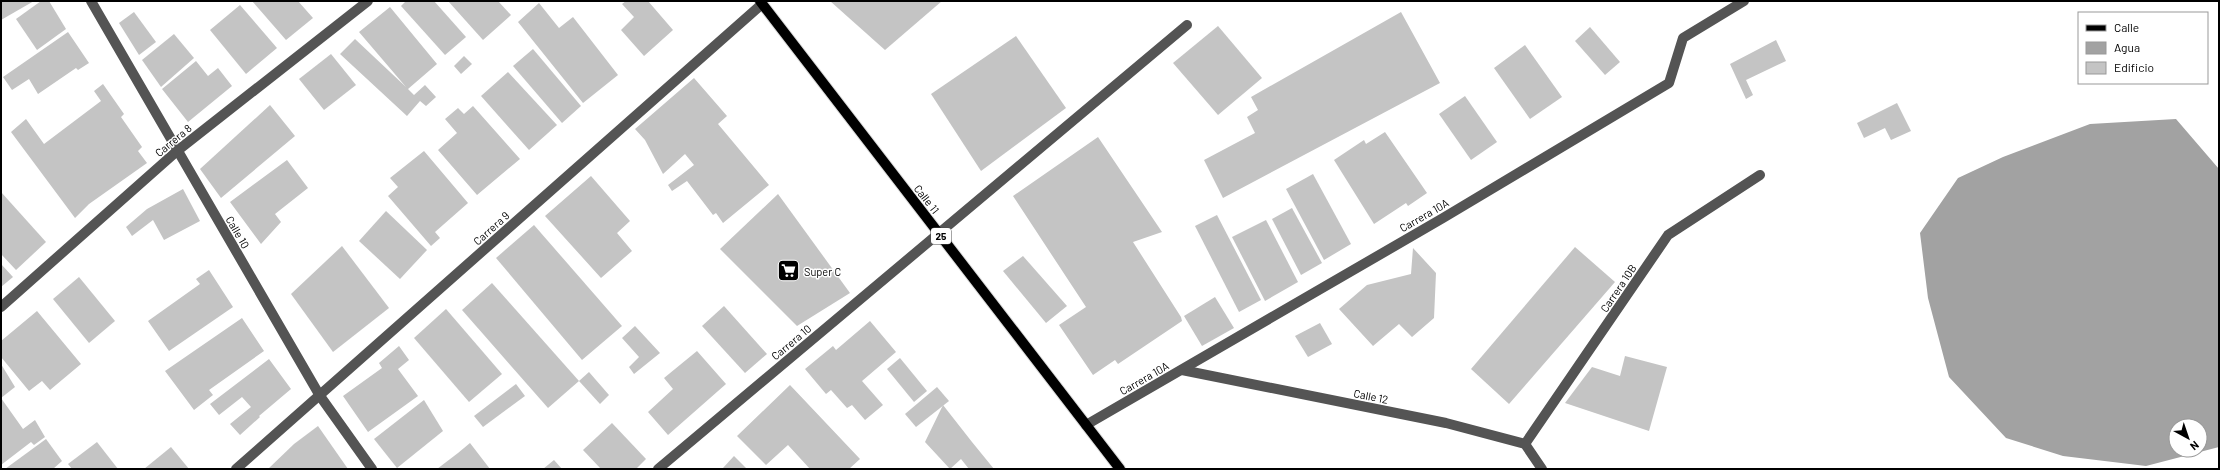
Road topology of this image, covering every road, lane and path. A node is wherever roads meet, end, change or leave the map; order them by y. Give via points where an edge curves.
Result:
1 (91, 1) edge
2 (368, 1) edge
3 (1744, 1) edge
4 (761, 2) edge
5 (1187, 25) dead end
6 (177, 151) junction
7 (1760, 175) dead end
8 (939, 234) junction
9 (1, 307) edge
10 (1182, 370) junction
11 (320, 396) junction
12 (1086, 425) junction
13 (1525, 444) junction
14 (236, 469) edge
15 (372, 469) edge
16 (658, 469) edge
17 (1120, 469) edge
18 (1542, 469) edge

1 - 6 street, Calle 10
2 - 6 street, Carrera 8
3 - 10 street, Carrera 10A via 1683,38 1669,83
4 - 8 main road, Calle 11 / 25
4 - 11 street, Carrera 9
5 - 8 street, Carrera 10
6 - 9 street, Carrera 8
6 - 11 street, Calle 10
7 - 13 street, Carrera 10B via 1668,235
8 - 12 main road, Calle 11 / 25
8 - 16 street, Carrera 10
10 - 12 street, Carrera 10A
10 - 13 street, Calle 12 via 1446,423
11 - 14 street, Carrera 9
11 - 15 street, Calle 10
12 - 17 main road, Calle 11 / 25
13 - 18 street

